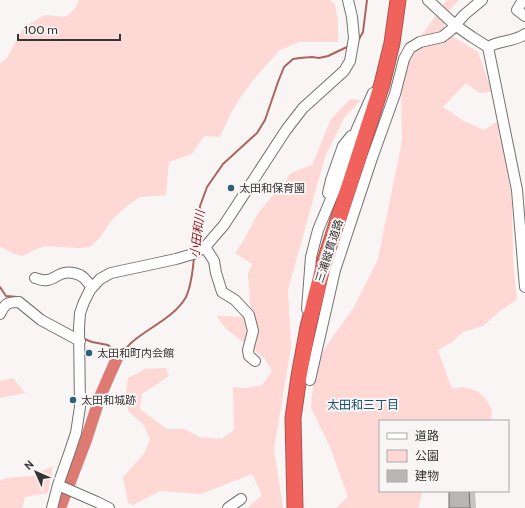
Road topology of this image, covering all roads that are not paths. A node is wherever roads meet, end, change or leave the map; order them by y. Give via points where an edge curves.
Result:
1 (348, 0) edge
2 (397, 0) edge
3 (402, 0) edge
4 (428, 0) edge
5 (482, 0) edge
6 (523, 0) edge
7 (525, 16) edge
8 (455, 25) junction
9 (525, 34) edge
10 (488, 47) junction
11 (205, 246) junction
12 (35, 278) dead end
13 (525, 287) edge
14 (92, 288) junction
15 (0, 314) edge
16 (80, 341) junction
17 (256, 361) dead end
18 (305, 378) junction
19 (58, 485) junction
20 (241, 499) dead end
21 (52, 508) edge
22 (109, 508) edge
23 (228, 508) edge
24 (295, 508) edge
25 (304, 508) edge

1 - 11 street via 354,38 350,61 344,71 303,108 224,225
2 - 18 highway, 三浦縦貫道路 via 386,70 318,284 308,327
2 - 18 street via 382,69 318,230 311,257 308,301 299,359
3 - 25 highway, 三浦縦貫道路 via 386,85 321,285 311,328 302,400
4 - 8 street
5 - 8 street
6 - 7 street via 517,10
8 - 10 street
8 - 18 street via 442,37 420,42 410,48 404,59 395,94 336,270
9 - 10 street
10 - 13 street via 517,190
11 - 14 street via 193,254 111,274 100,279
11 - 17 street via 214,262 222,292 236,300 249,315 253,331 248,350 249,356
12 - 14 street via 53,279 69,272 85,278
14 - 16 street via 80,313
15 - 16 street via 10,302 19,302 41,320
16 - 19 street via 80,407 76,433
18 - 24 highway, 三浦縦貫道路 via 294,408
19 - 21 street
19 - 22 street
20 - 23 street

